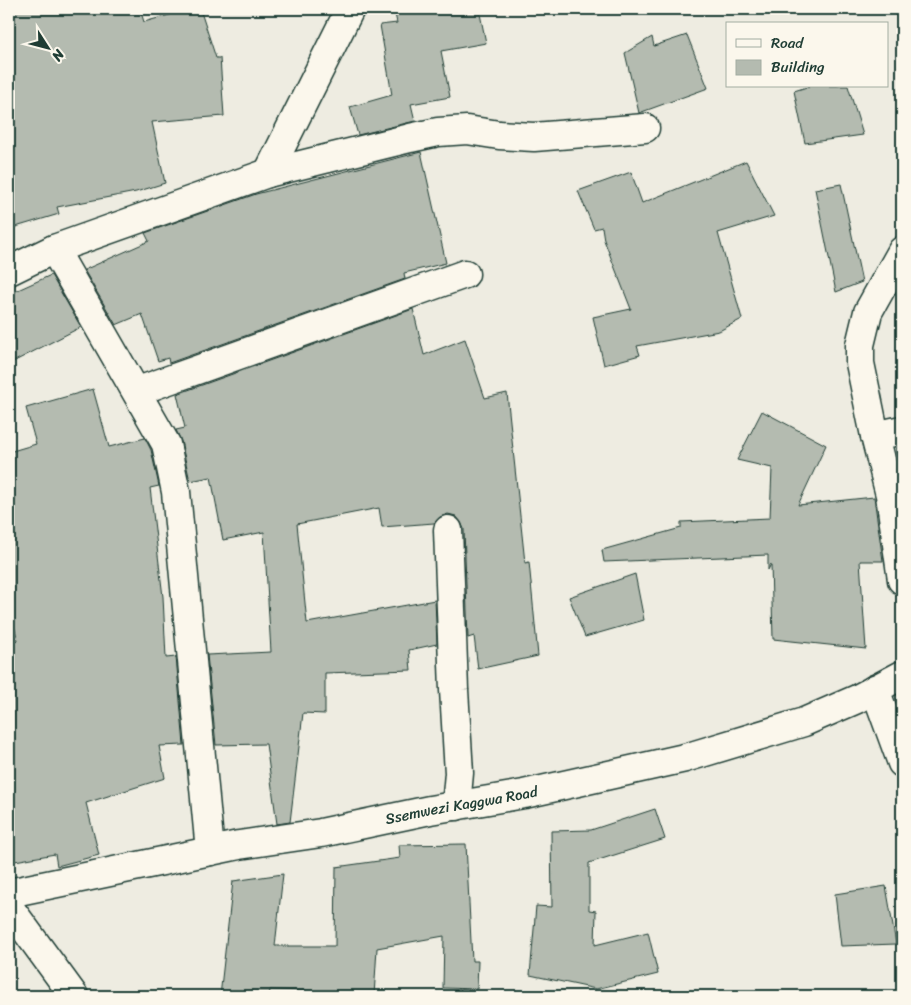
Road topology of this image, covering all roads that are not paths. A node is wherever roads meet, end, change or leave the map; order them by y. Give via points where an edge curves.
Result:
1 (350, 9) edge
2 (645, 128) dead end
3 (268, 173) junction
4 (54, 249) junction
5 (902, 251) edge
6 (9, 271) edge
7 (465, 274) dead end
8 (138, 391) junction
9 (902, 430) edge
10 (875, 436) junction
11 (448, 530) dead end
12 (902, 580) edge
13 (902, 675) edge
14 (875, 689) junction
15 (902, 763) edge
16 (456, 806) junction
17 (210, 851) junction
18 (9, 893) edge
19 (9, 907) edge
20 (74, 996) edge

1 - 3 street
2 - 3 street via 534,137 467,130 438,132
3 - 4 street
4 - 6 street
4 - 8 street
5 - 10 street via 868,312 860,344 860,363
7 - 8 street
8 - 17 street via 166,444 176,492
9 - 10 street
10 - 12 street via 890,495
11 - 16 street via 459,773
13 - 14 street, Ssemwezi Kaggwa Road
14 - 15 street
14 - 16 street, Ssemwezi Kaggwa Road via 804,722 685,758
16 - 17 street, Ssemwezi Kaggwa Road
17 - 18 street, Ssemwezi Kaggwa Road
19 - 20 street

